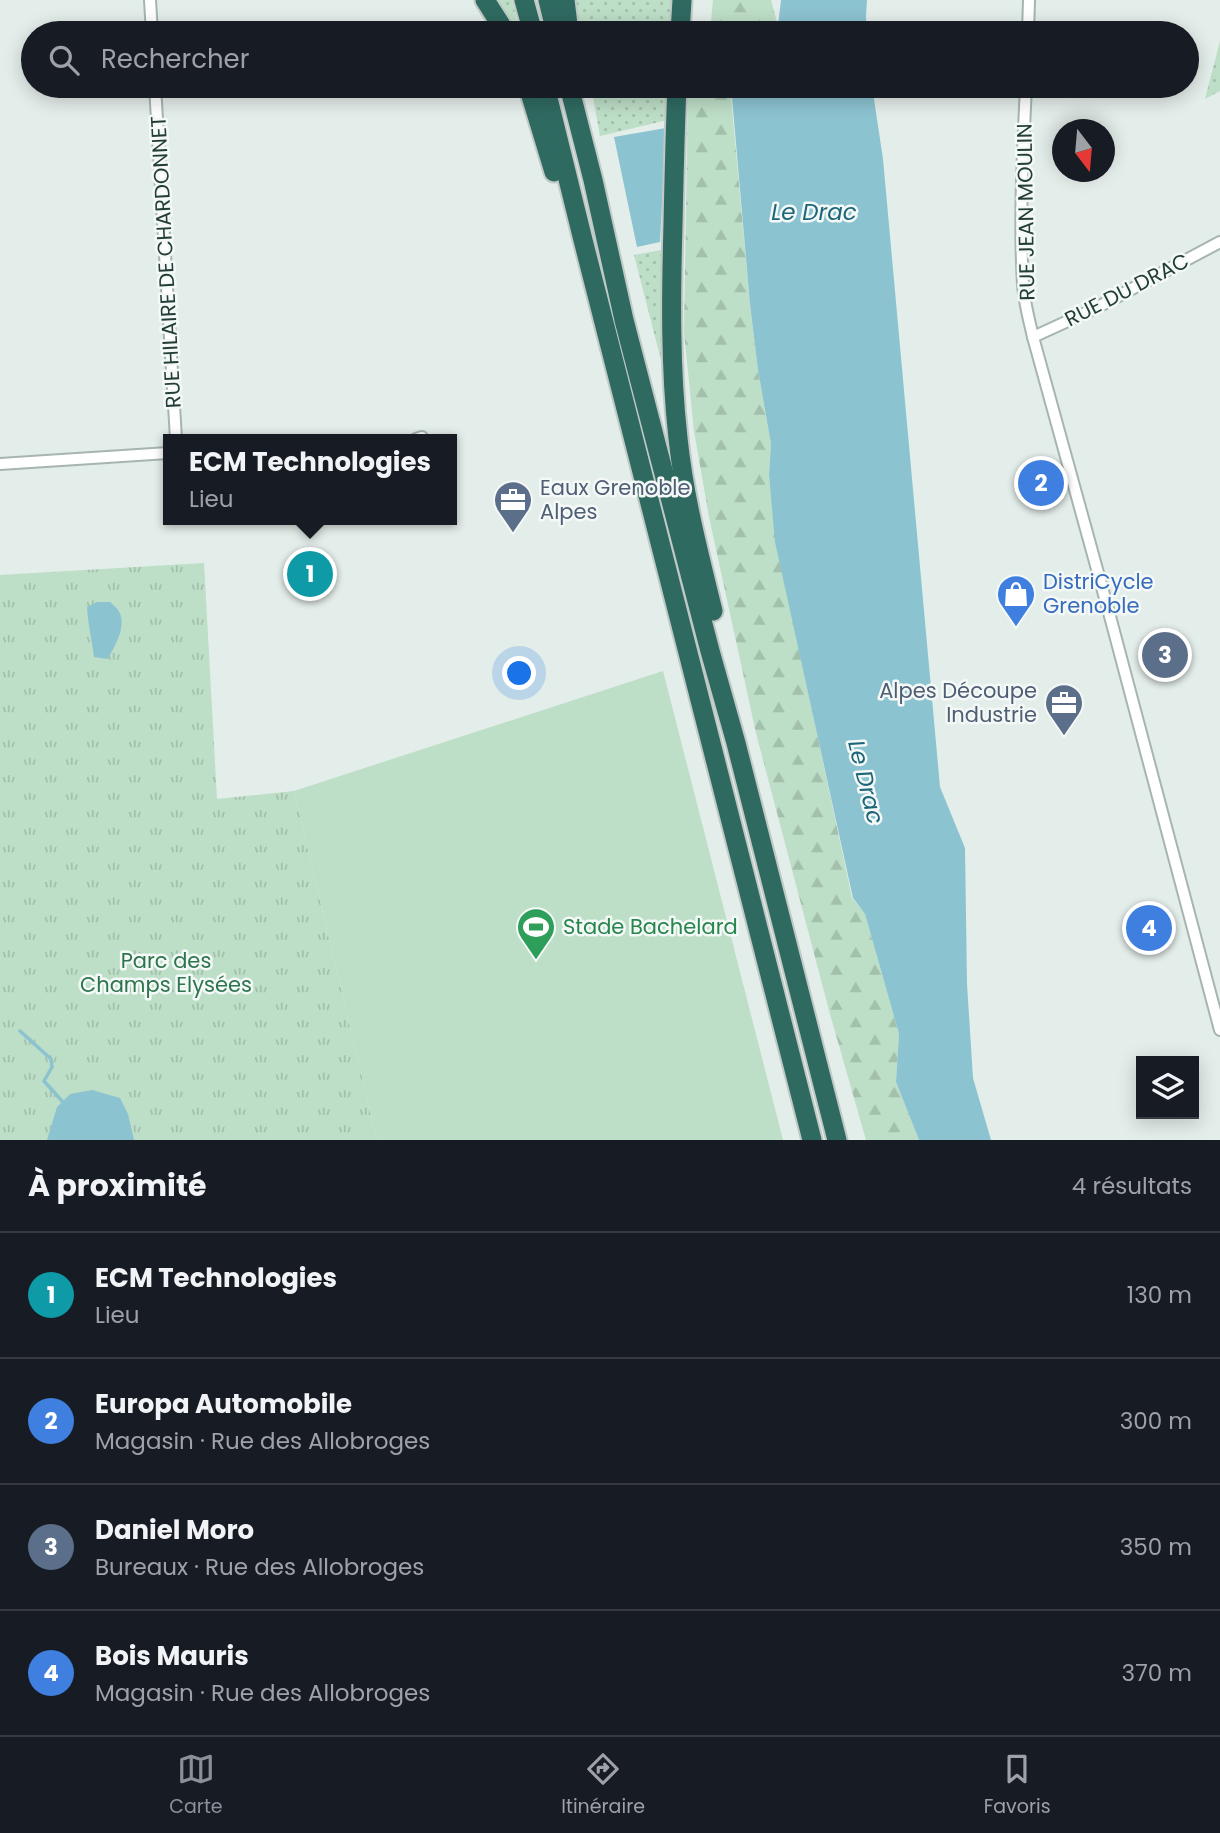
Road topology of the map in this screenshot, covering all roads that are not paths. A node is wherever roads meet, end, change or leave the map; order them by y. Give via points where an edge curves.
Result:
1 (150, 0) edge
2 (485, 0) edge
3 (524, 0) edge
4 (548, 0) edge
5 (565, 0) edge
6 (682, 0) edge
7 (1029, 0) edge
8 (151, 21) edge
9 (498, 21) edge
10 (530, 21) edge
11 (553, 21) edge
12 (568, 21) edge
13 (681, 21) edge
14 (1028, 21) edge
15 (156, 98) edge
16 (532, 98) edge
17 (548, 98) edge
18 (572, 98) edge
19 (581, 98) edge
20 (677, 98) edge
21 (1026, 98) edge
22 (593, 180) junction
23 (583, 240) junction
24 (1220, 242) edge
25 (1033, 337) junction
26 (176, 434) edge
27 (163, 453) edge
28 (0, 464) edge
29 (736, 743) junction
30 (1220, 1030) edge
31 (812, 1140) edge
32 (837, 1140) edge

1 - 8 street
2 - 9 highway
3 - 10 highway
4 - 11 highway
5 - 12 highway
6 - 13 highway
7 - 14 street
15 - 26 street, RUE HILAIRE DE CHARDONNET
16 - 23 highway via 565,211
17 - 23 highway
18 - 22 highway
19 - 22 highway
20 - 29 highway via 671,328 675,407 690,517 723,652
21 - 25 street, RUE JEAN MOULIN via 1023,285
22 - 29 highway via 624,320
23 - 31 highway
24 - 25 street, RUE DU DRAC
25 - 30 street, RUE JEAN MOULIN
27 - 28 street
29 - 32 highway

